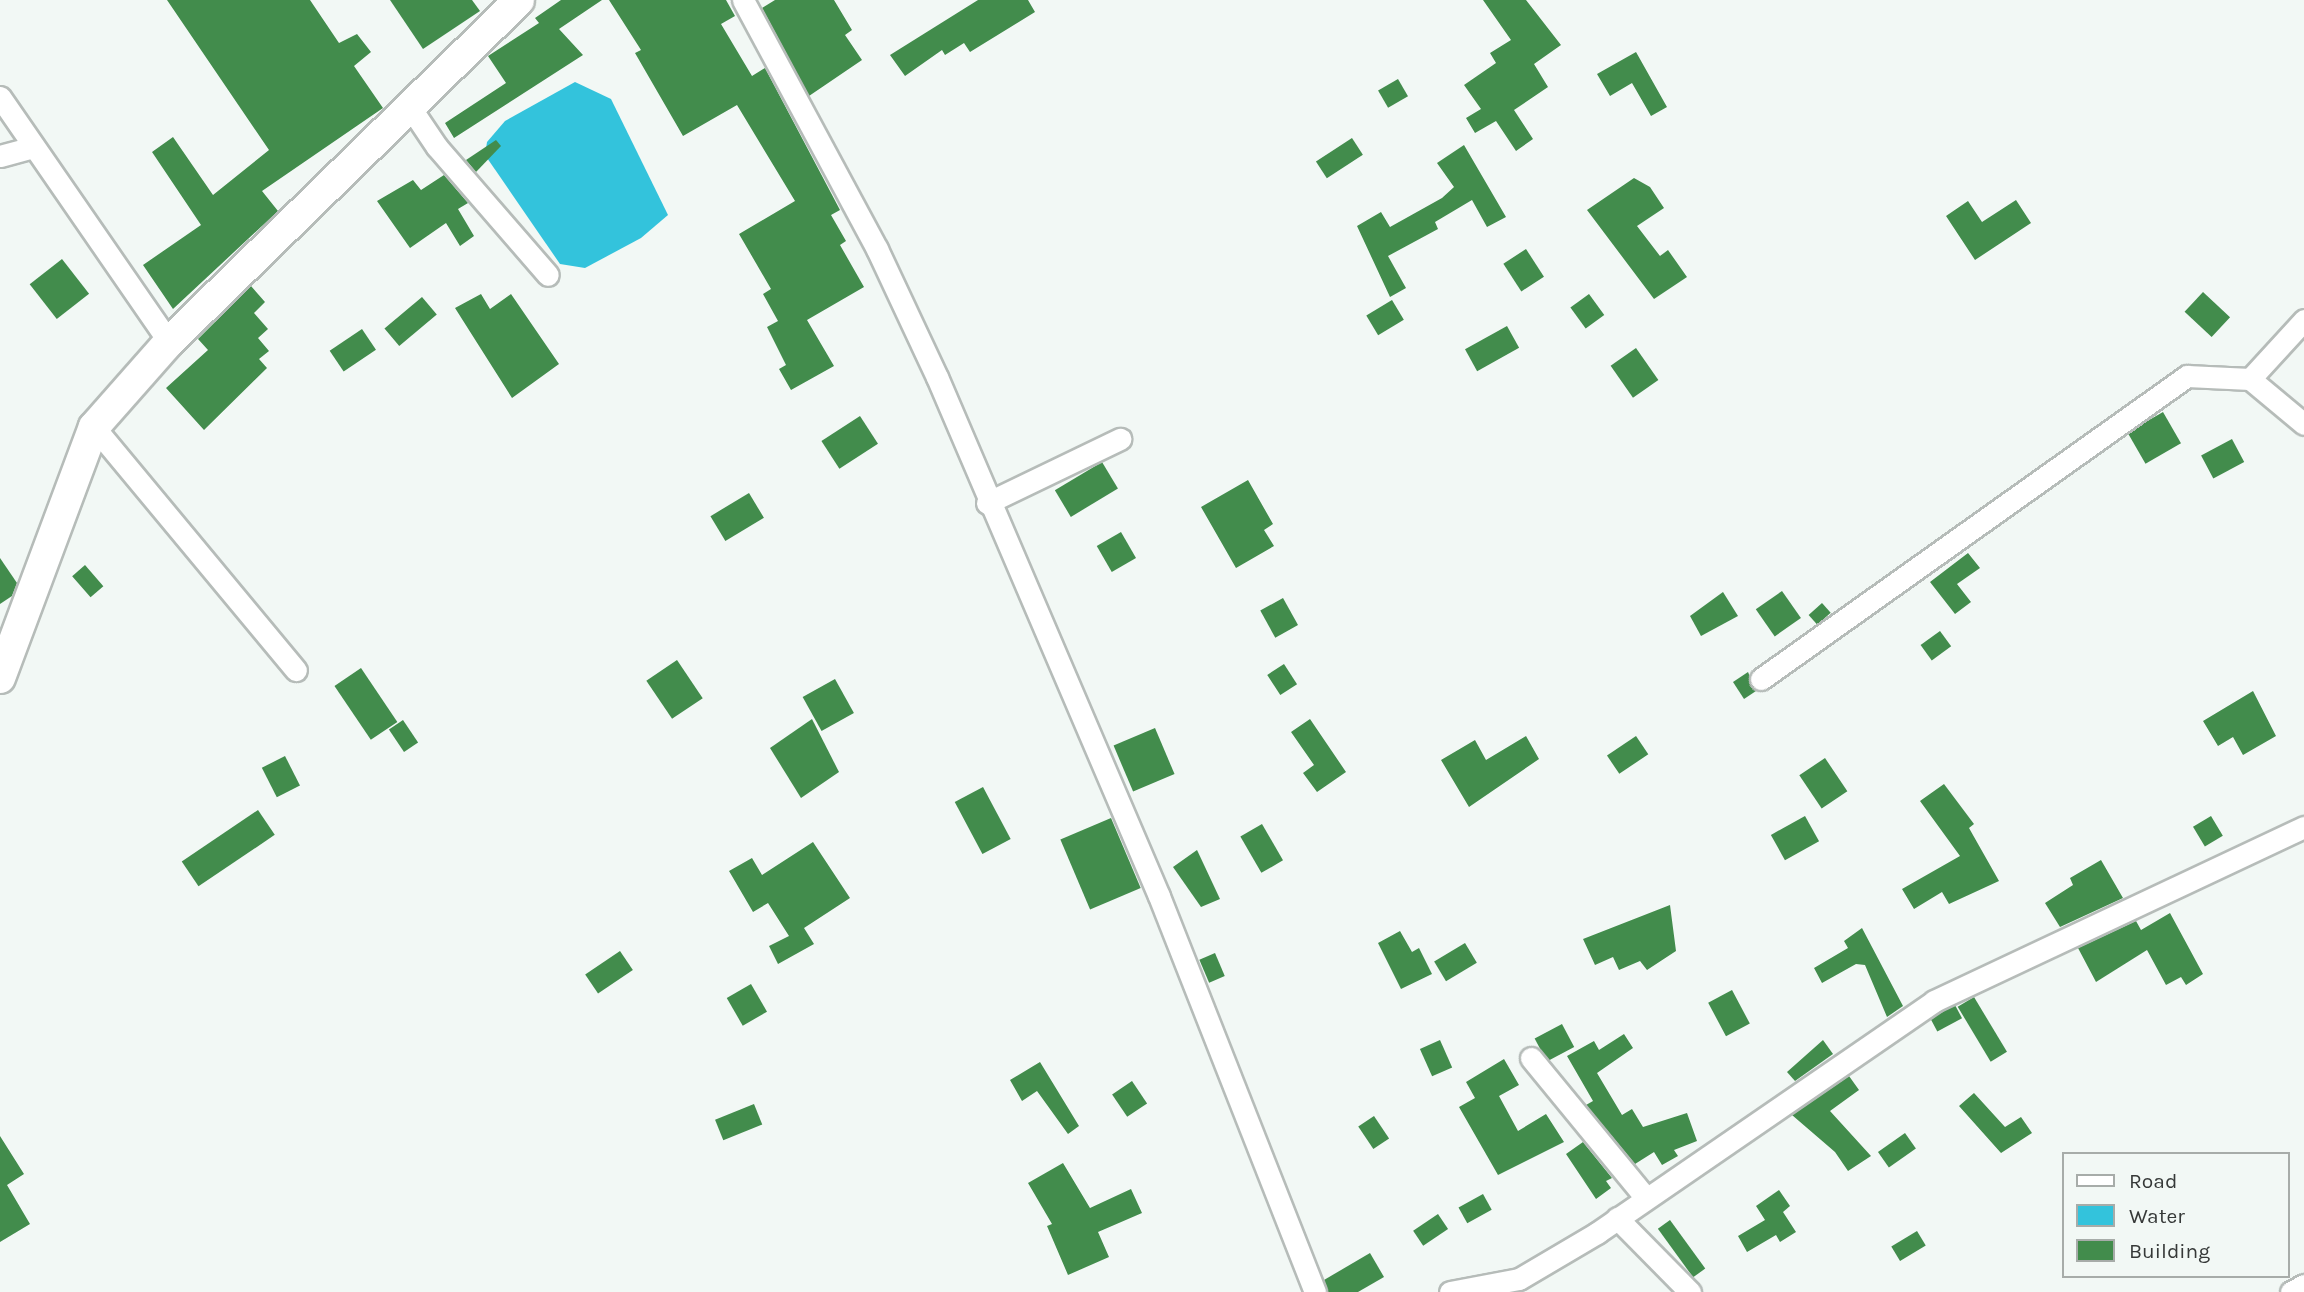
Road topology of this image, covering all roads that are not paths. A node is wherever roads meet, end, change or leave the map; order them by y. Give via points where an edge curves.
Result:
1 (519, 0) edge
2 (743, 0) edge
3 (0, 97) edge
4 (410, 107) junction
5 (34, 147) junction
6 (0, 156) edge
7 (548, 275) dead end
8 (2304, 320) edge
9 (169, 342) junction
10 (2250, 379) junction
11 (2304, 424) edge
12 (94, 427) junction
13 (1119, 439) dead end
14 (987, 503) junction
15 (296, 670) dead end
16 (0, 678) edge
17 (1761, 679) dead end
18 (2304, 827) edge
19 (1531, 1058) dead end
20 (1646, 1198) junction
21 (1618, 1219) junction
22 (2304, 1285) edge
23 (1315, 1292) edge
24 (1450, 1292) edge
25 (1690, 1292) edge
26 (2291, 1292) edge

1 - 4 main road
2 - 14 street via 877,249
3 - 5 street
4 - 7 street via 437,147
4 - 9 main road
5 - 6 street
5 - 9 street
8 - 10 street
9 - 12 main road
10 - 11 street
10 - 17 street via 2187,376
12 - 15 street
12 - 16 main road
13 - 14 street
14 - 23 street via 1159,896
18 - 20 street via 1934,1001
19 - 20 street
20 - 21 street
21 - 24 street via 1519,1279
21 - 25 street
22 - 26 street

